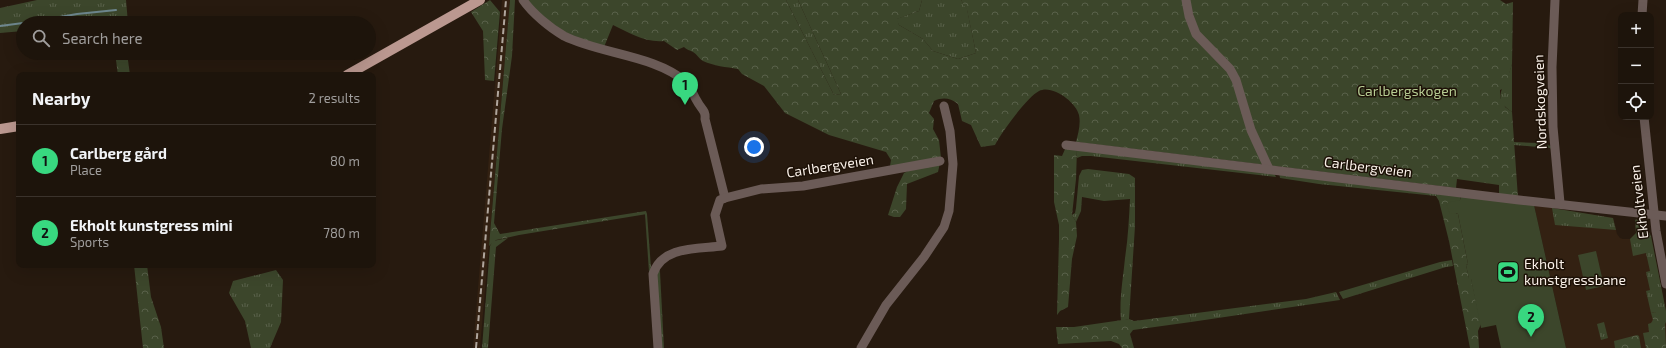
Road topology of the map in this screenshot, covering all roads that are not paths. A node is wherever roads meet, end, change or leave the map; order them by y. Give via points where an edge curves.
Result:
1 (480, 0) edge
2 (523, 0) edge
3 (1186, 0) edge
4 (1554, 0) edge
5 (1643, 0) edge
6 (1642, 12) edge
7 (376, 59) edge
8 (374, 60) edge
9 (352, 72) edge
10 (944, 106) dead end
11 (1644, 120) edge
12 (16, 126) edge
13 (0, 129) edge
14 (1066, 145) dead end
15 (940, 161) dead end
16 (1269, 169) junction
17 (724, 198) junction
18 (1560, 203) junction
19 (1654, 214) junction
20 (1666, 216) edge
21 (1666, 284) edge
22 (658, 348) edge
23 (862, 348) edge

1 - 7 main road
2 - 17 street via 545,22 563,35 636,58 670,72 686,83 705,113
3 - 16 street via 1196,34 1230,69 1236,80 1251,130
4 - 18 street, Nordskogveien via 1553,127
5 - 6 street
8 - 9 main road
10 - 23 street via 950,131 953,164 949,211 944,227 886,305
11 - 19 street, Ekholtveien
12 - 13 main road
14 - 16 street, Carlbergveien
15 - 17 street, Carlbergveien
16 - 18 street, Carlbergveien
17 - 22 street via 720,200 715,215 722,246 673,253 655,267 653,274
18 - 19 street, Carlbergveien
19 - 20 street, Carlbergveien
19 - 21 street, Ekholtveien

